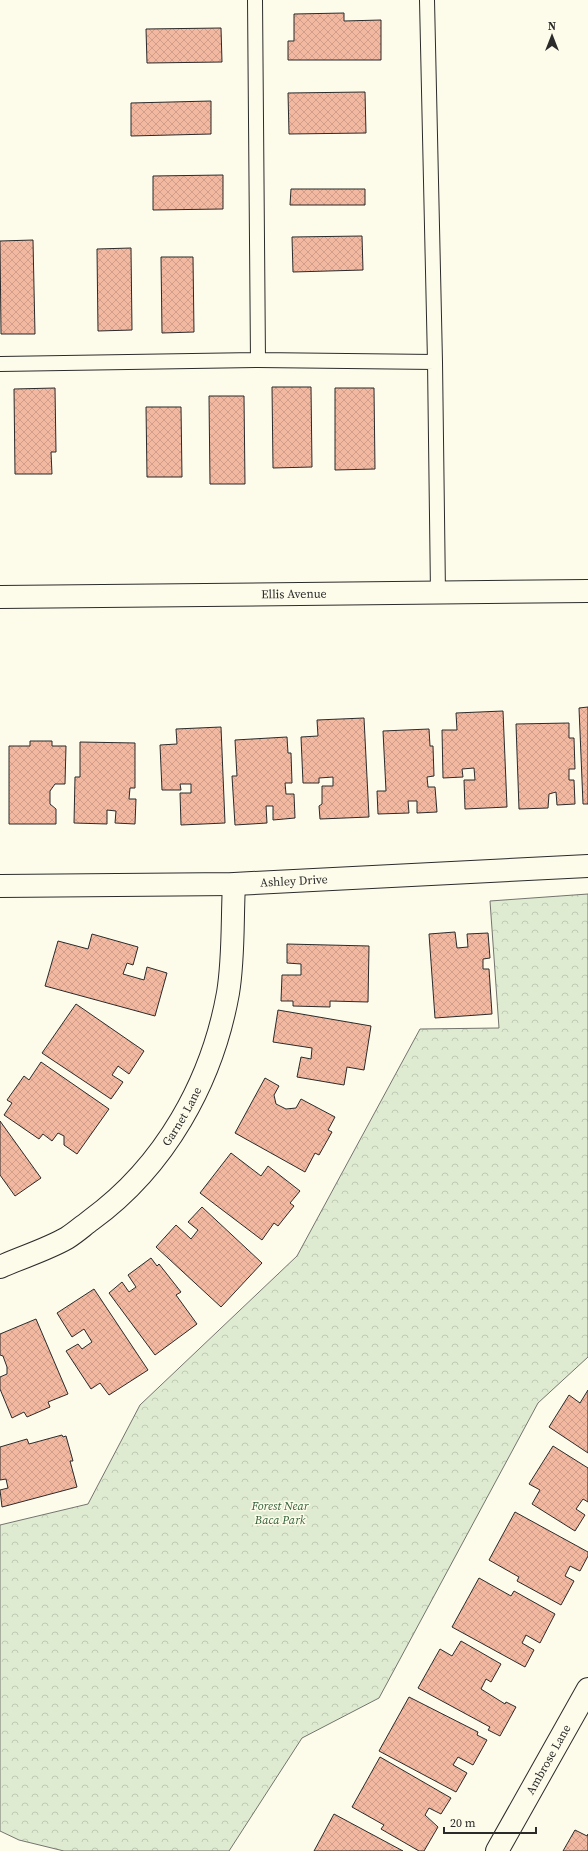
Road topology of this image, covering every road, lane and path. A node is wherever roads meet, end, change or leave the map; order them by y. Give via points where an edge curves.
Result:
1 (255, 0) edge
2 (427, 0) edge
3 (258, 360) junction
4 (435, 362) junction
5 (0, 364) edge
6 (588, 592) edge
7 (438, 593) junction
8 (0, 597) edge
9 (588, 866) edge
10 (234, 884) junction
11 (0, 886) edge
12 (0, 1267) edge
13 (588, 1689) edge
14 (497, 1851) edge

1 - 3 lane
2 - 4 lane
3 - 4 lane
3 - 5 lane
4 - 7 lane
6 - 7 street, Ellis Avenue
7 - 8 street, Ellis Avenue
9 - 10 street, Ashley Drive
10 - 11 street, Ashley Drive
10 - 12 street, Garnet Lane via 228,992 212,1055 192,1103 142,1176 108,1208 67,1238
13 - 14 street, Ambrose Lane

